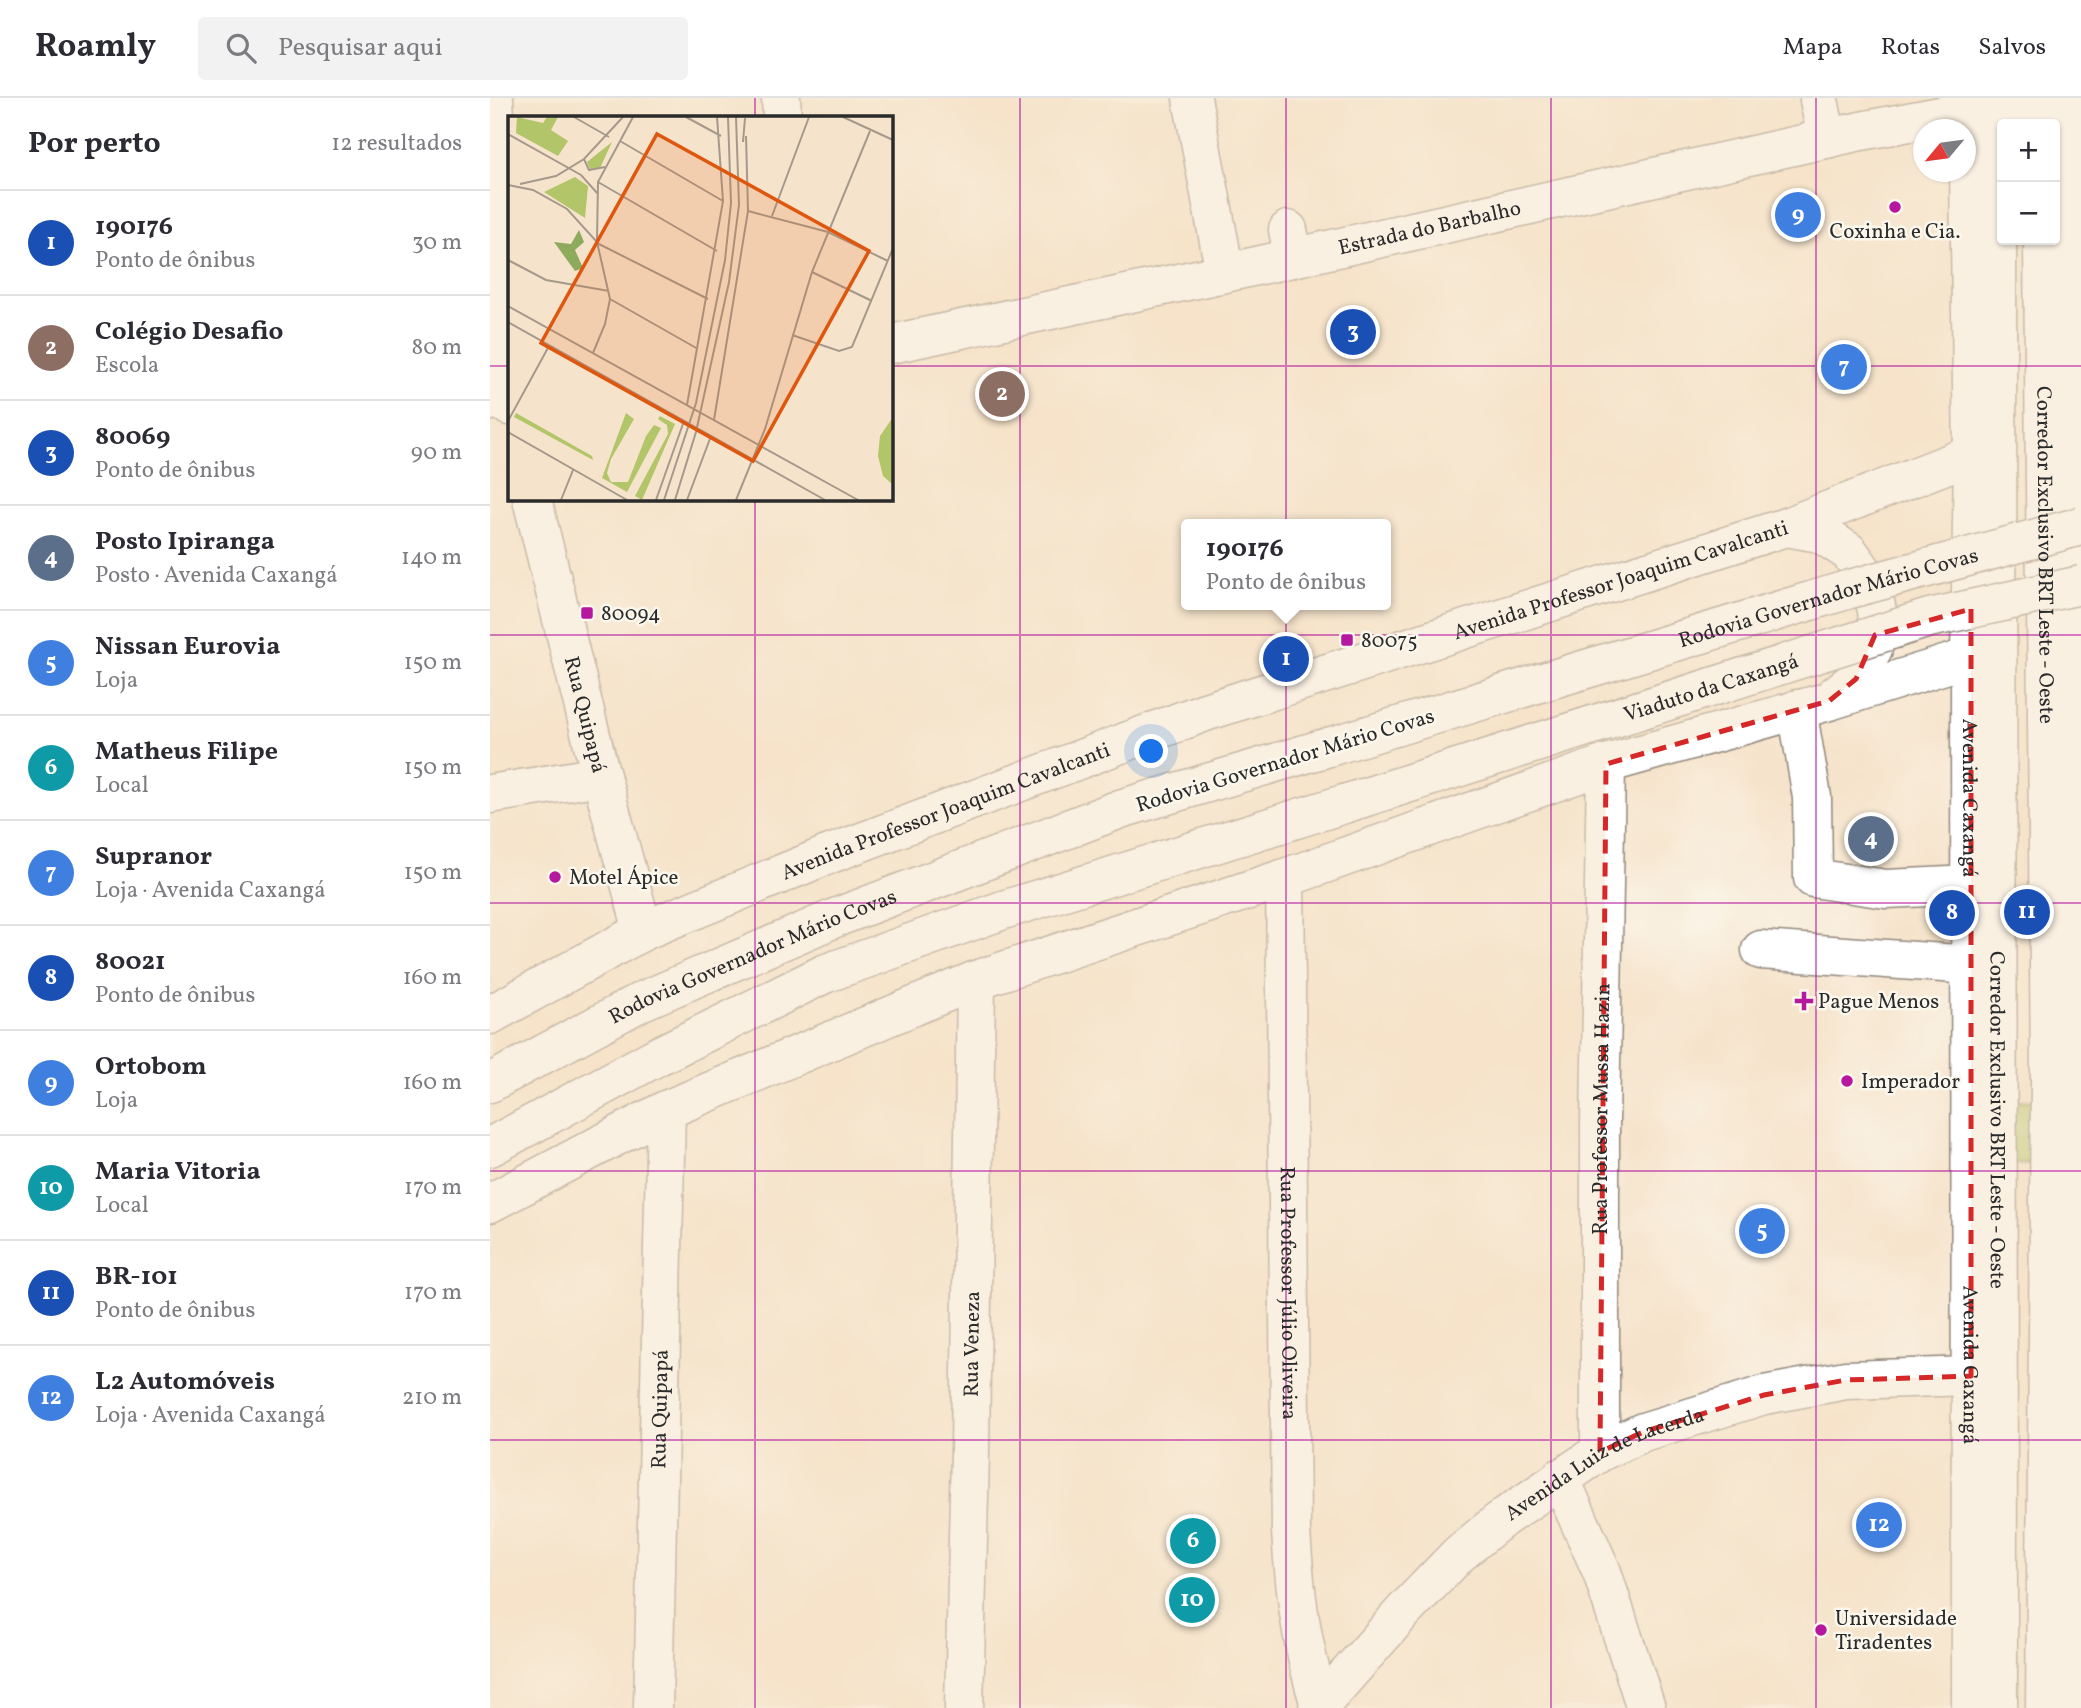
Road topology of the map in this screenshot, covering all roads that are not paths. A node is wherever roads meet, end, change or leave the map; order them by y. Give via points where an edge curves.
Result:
1 (494, 98) edge
2 (781, 98) edge
3 (1192, 98) edge
4 (1819, 100) dead end
5 (1982, 104) edge
6 (2060, 106) edge
7 (782, 116) edge
8 (1827, 139) junction
9 (2043, 245) edge
10 (1225, 272) junction
11 (892, 344) edge
12 (504, 402) edge
13 (2077, 422) edge
14 (1973, 454) junction
15 (532, 500) edge
16 (2081, 526) edge
17 (1786, 527) junction
18 (2081, 585) edge
19 (2076, 627) edge
20 (1970, 657) junction
21 (1813, 705) junction
22 (1606, 764) junction
23 (601, 776) junction
24 (490, 794) edge
25 (1285, 878) junction
26 (1971, 885) junction
27 (643, 931) junction
28 (1761, 950) dead end
29 (1971, 965) junction
30 (976, 980) junction
31 (490, 1015) edge
32 (499, 1077) edge
33 (666, 1110) junction
34 (504, 1138) edge
35 (490, 1157) edge
36 (490, 1203) edge
37 (1999, 1343) junction
38 (1970, 1376) junction
39 (1600, 1452) junction
40 (1560, 1478) junction
41 (2074, 1652) edge
42 (1319, 1707) edge
43 (653, 1708) edge
44 (964, 1708) edge
45 (1646, 1708) edge
46 (1971, 1708) edge
47 (1998, 1708) edge
48 (2045, 1708) edge
49 (2067, 1708) edge

1 - 12 main road
2 - 7 main road
3 - 10 main road
4 - 8 main road
5 - 6 main road, Estrada do Barbalho
5 - 8 main road, Estrada do Barbalho
5 - 14 main road, Avenida Caxangá
5 - 37 main road, Corredor Exclusivo BRT Leste - Oeste
6 - 13 main road via 2073,205
8 - 10 main road, Estrada do Barbalho via 1290,243
9 - 48 main road, Corredor Exclusivo BRT Leste - Oeste via 2050,1081
10 - 11 main road, Estrada do Barbalho
13 - 19 main road
14 - 17 main road, Avenida Professor Joaquim Cavalcanti
14 - 20 main road, Avenida Caxangá
15 - 23 main road, Rua Quipapá
16 - 32 main road, Rodovia Governador Mário Covas, bridge via 1850,589 1119,809 835,918 642,1001
17 - 21 main road via 1820,533 1849,552 1870,581 1878,615 1873,649 1856,680
17 - 27 main road, Avenida Professor Joaquim Cavalcanti via 1205,712 825,856
18 - 34 main road, Viaduto da Caxangá, bridge via 1929,618 1003,910 824,974
19 - 41 main road
20 - 21 main road
20 - 26 main road, Avenida Caxangá
21 - 22 main road
21 - 26 main road via 1813,878 1886,889
22 - 25 main road
22 - 39 main road, Rua Professor Mussa Hazin
23 - 24 main road
23 - 27 main road, Rua Quipapá
25 - 30 main road
25 - 42 main road, Rua Professor Júlio Oliveira via 1291,1531 1301,1638
26 - 29 main road, Avenida Caxangá
27 - 31 main road, Avenida Professor Joaquim Cavalcanti
28 - 29 main road
29 - 38 main road, Avenida Caxangá
30 - 33 main road
30 - 44 main road, Rua Veneza
33 - 36 main road
33 - 43 main road, Rua Quipapá
34 - 35 main road
37 - 38 main road
37 - 47 main road, Corredor Exclusivo BRT Leste - Oeste
38 - 39 main road, Avenida Luiz de Lacerda via 1846,1380 1764,1395 1643,1432
38 - 46 main road, Avenida Caxangá
39 - 40 main road, Avenida Luiz de Lacerda
40 - 42 main road, Avenida Luiz de Lacerda via 1459,1554
40 - 45 main road via 1602,1572
41 - 49 main road

